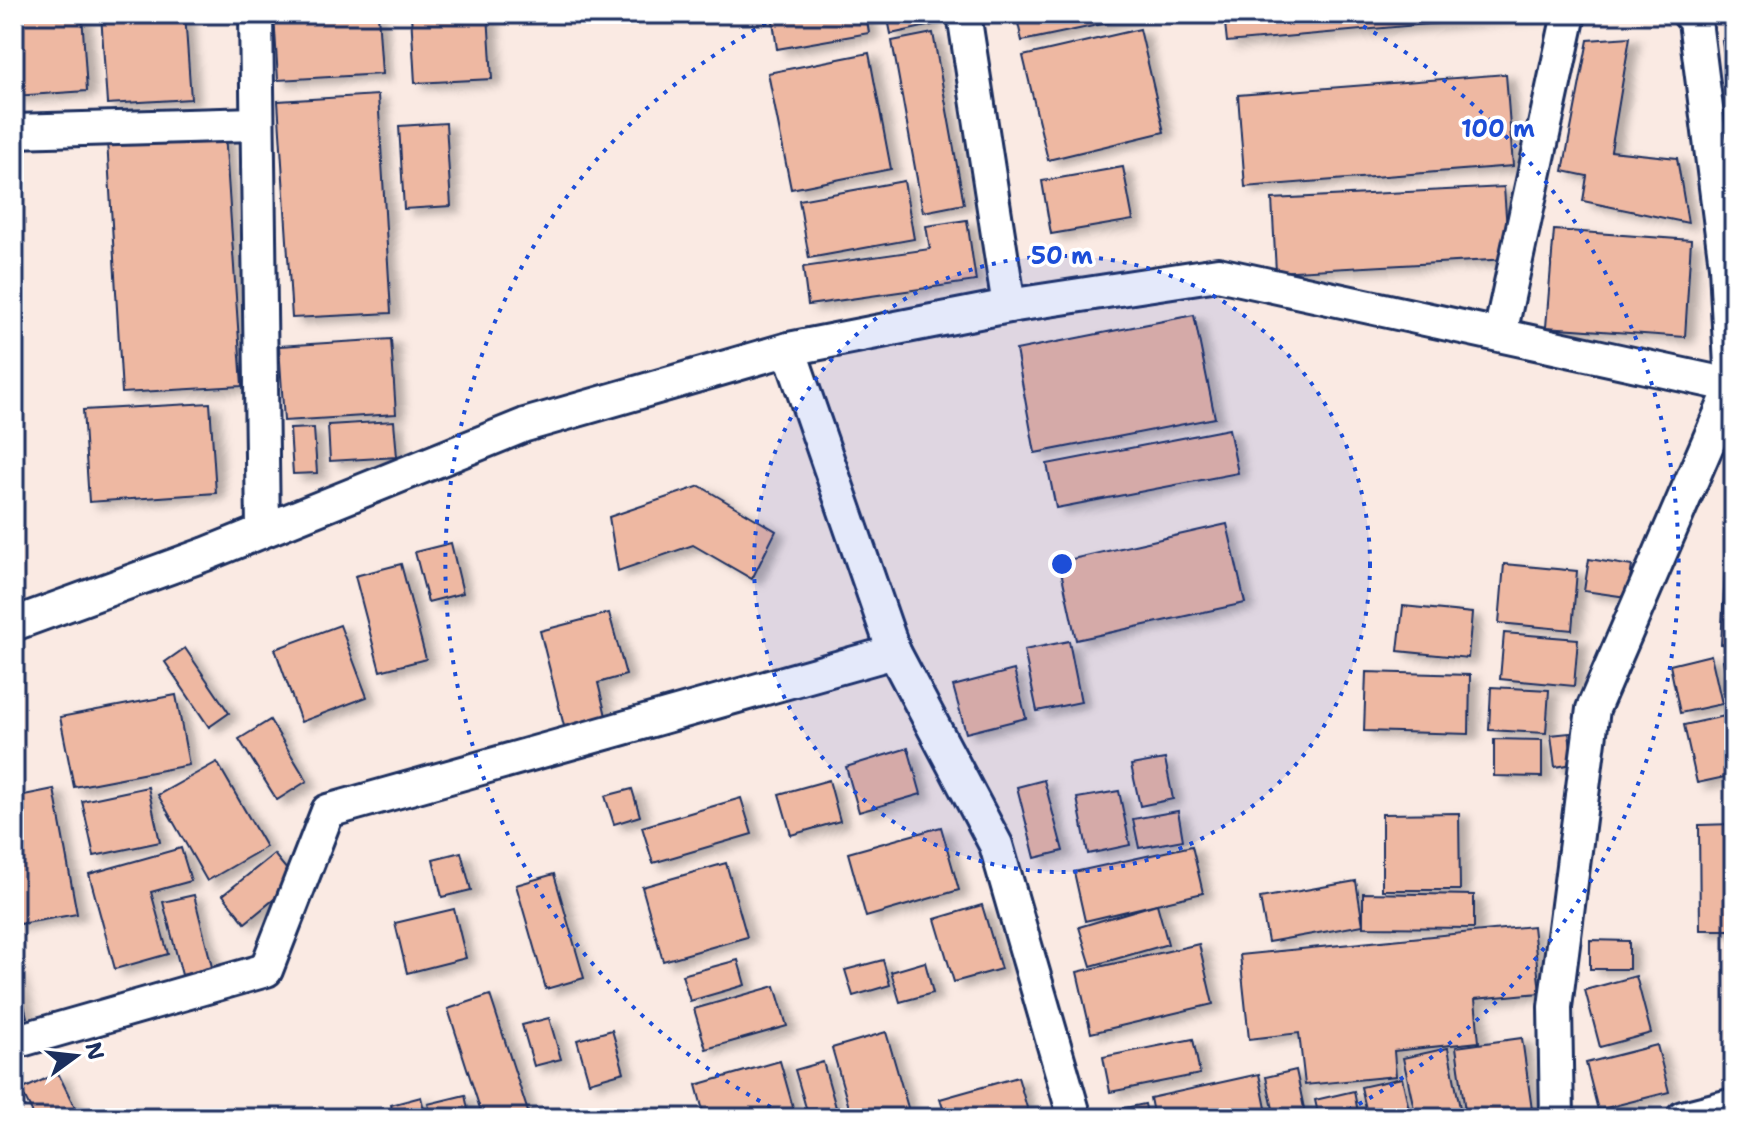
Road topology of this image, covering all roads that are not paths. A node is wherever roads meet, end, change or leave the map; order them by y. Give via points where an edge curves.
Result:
1 (256, 14) edge
2 (964, 14) edge
3 (1569, 14) edge
4 (1689, 14) edge
5 (256, 124) junction
6 (14, 131) edge
7 (1009, 306) junction
8 (1500, 334) junction
9 (789, 349) junction
10 (1733, 386) edge
11 (263, 530) junction
12 (14, 624) edge
13 (894, 652) junction
14 (14, 1042) edge
15 (1734, 1105) edge
16 (1075, 1118) edge
17 (1557, 1118) edge
18 (1683, 1118) edge

1 - 5 street
2 - 7 street
3 - 8 street
4 - 10 street via 1695,21 1726,266
5 - 6 street
5 - 11 street
7 - 8 street via 1218,274
7 - 9 street
8 - 10 street
9 - 11 street via 525,425
9 - 13 street
10 - 17 street via 1593,709 1555,1007
11 - 12 street
13 - 14 street via 328,811 266,970
13 - 16 street via 996,845
15 - 18 street

